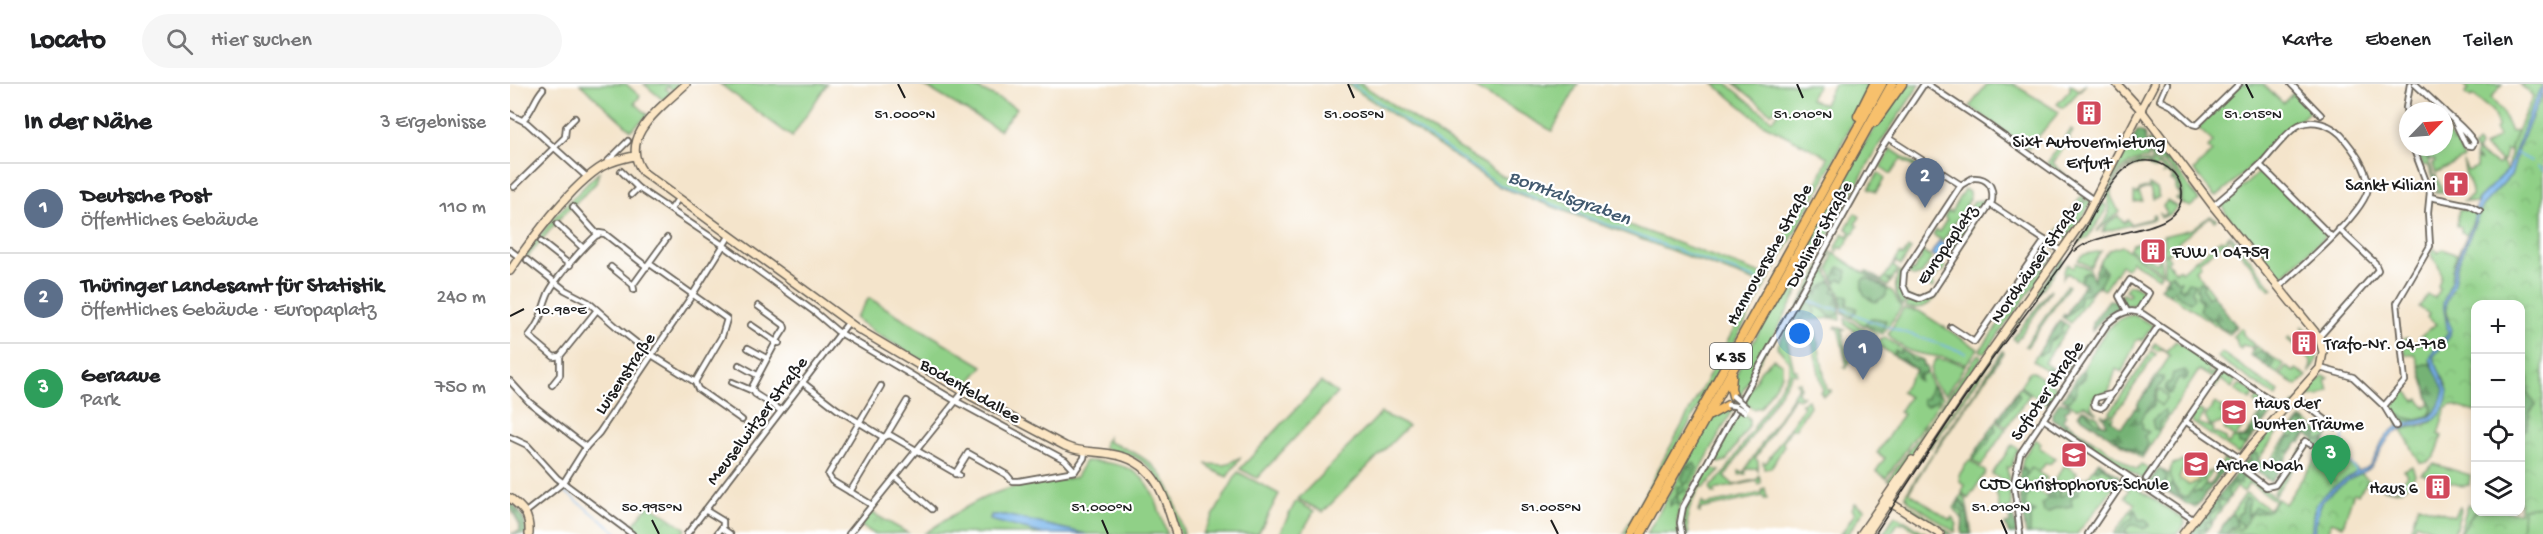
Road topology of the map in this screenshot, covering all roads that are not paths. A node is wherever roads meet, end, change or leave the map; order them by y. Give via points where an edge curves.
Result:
1 (686, 84) edge
2 (1874, 84) edge
3 (1882, 84) edge
4 (1892, 84) edge
5 (1902, 84) edge
6 (1926, 84) edge
7 (2117, 84) edge
8 (2154, 84) edge
9 (2167, 84) edge
10 (2239, 84) edge
11 (2291, 84) edge
12 (2410, 84) edge
13 (2415, 84) edge
14 (543, 89) dead end
15 (2407, 102) edge
16 (2434, 102) edge
17 (2142, 110) junction
18 (510, 114) edge
19 (2321, 115) dead end
20 (575, 118) dead end
21 (523, 120) junction
22 (2454, 120) joint
23 (1887, 138) junction
24 (628, 141) dead end
25 (1848, 142) junction
26 (555, 148) junction
27 (1854, 152) junction
28 (634, 156) junction
29 (2416, 156) edge
30 (606, 165) junction
31 (2260, 165) junction
32 (621, 171) dead end
33 (588, 178) junction
34 (1961, 185) junction
35 (514, 187) dead end
36 (638, 188) junction
37 (631, 195) dead end
38 (2430, 197) junction
39 (678, 199) junction
40 (2095, 201) junction
41 (1990, 204) junction
42 (2213, 206) junction
43 (573, 207) dead end
44 (671, 208) junction
45 (2478, 209) dead end
46 (556, 224) dead end
47 (2339, 229) junction
48 (598, 235) junction
49 (730, 235) junction
50 (2332, 237) junction
51 (667, 238) dead end
52 (2045, 240) junction
53 (541, 242) dead end
54 (723, 245) junction
55 (583, 248) junction
56 (510, 250) edge
57 (2061, 251) junction
58 (523, 258) junction
59 (570, 265) junction
60 (649, 265) junction
61 (611, 267) dead end
62 (510, 271) edge
63 (791, 279) junction
64 (556, 283) junction
65 (2278, 287) junction
66 (784, 289) junction
67 (693, 294) junction
68 (758, 306) dead end
69 (597, 310) junction
70 (2127, 311) junction
71 (2138, 311) junction
72 (848, 323) junction
73 (751, 325) dead end
74 (2159, 325) junction
75 (1951, 327) dead end
76 (840, 333) junction
77 (2319, 337) junction
78 (777, 342) junction
79 (748, 348) dead end
80 (652, 355) junction
81 (560, 356) junction
82 (766, 358) junction
83 (908, 358) junction
84 (739, 365) dead end
85 (1735, 367) junction
86 (2223, 367) junction
87 (902, 368) junction
88 (2320, 369) junction
89 (757, 375) junction
90 (510, 381) edge
91 (695, 382) junction
92 (732, 382) dead end
93 (802, 382) junction
94 (552, 385) dead end
95 (881, 386) dead end
96 (753, 391) junction
97 (964, 392) junction
98 (2112, 394) dead end
99 (2294, 396) junction
100 (1737, 398) junction
101 (907, 401) dead end
102 (956, 401) junction
103 (2384, 406) junction
104 (1732, 408) junction
105 (2283, 408) junction
106 (780, 410) junction
107 (2043, 419) junction
108 (742, 420) dead end
109 (2185, 421) junction
110 (859, 422) junction
111 (1703, 422) junction
112 (2396, 426) dead end
113 (2335, 427) dead end
114 (1031, 428) junction
115 (510, 437) edge
116 (884, 437) junction
117 (1025, 439) junction
118 (2310, 444) dead end
119 (586, 447) junction
120 (916, 451) junction
121 (1085, 452) junction
122 (2239, 462) junction
123 (1075, 471) junction
124 (2127, 476) junction
125 (894, 477) junction
126 (2146, 479) dead end
127 (564, 482) junction
128 (850, 492) junction
129 (510, 498) edge
130 (1886, 500) junction
131 (872, 505) junction
132 (932, 508) dead end
133 (705, 510) junction
134 (526, 512) junction
135 (2194, 520) junction
136 (723, 526) junction
137 (529, 534) edge
138 (632, 534) edge
139 (687, 534) edge
140 (717, 534) edge
141 (730, 534) edge
142 (849, 534) edge
143 (1176, 534) edge
144 (1632, 534) edge
145 (1641, 534) edge
146 (1682, 534) edge
147 (1861, 534) edge
148 (1867, 534) edge
149 (1940, 534) edge
150 (2020, 534) edge
151 (2088, 534) edge
152 (2183, 534) edge

1 - 28 street via 642,129
2 - 25 highway
3 - 25 highway, Hannoversche Straße / K 35
4 - 27 highway, Hannoversche Straße / K 35
5 - 27 highway
6 - 23 street, Dubliner Straße
6 - 40 street
7 - 17 street
8 - 17 street, Nordhäuser Straße
9 - 10 street via 2160,100 2197,125
11 - 19 street
12 - 15 street
13 - 16 street
14 - 21 street
17 - 40 street, Nordhäuser Straße
17 - 42 street
18 - 21 street
20 - 26 street
21 - 26 street
22 - 22 street via 2466,145 2472,146 2470,136
23 - 34 street, Europaplatz
23 - 100 street, Dubliner Straße
24 - 30 street
25 - 144 highway, Hannoversche Straße / K 35
26 - 33 street
26 - 35 street
27 - 85 highway, Hannoversche Straße / K 35
28 - 30 street
28 - 39 street, Bodenfeldallee via 643,172
29 - 38 street
30 - 33 street
31 - 42 street
31 - 47 street via 2298,126 2319,123 2337,132 2360,162 2368,180 2363,204
31 - 50 street
32 - 36 street, Bodenfeldallee
33 - 58 street via 553,215
34 - 41 street, Europaplatz via 1973,178 1986,180 1993,192
34 - 41 street, Europaplatz via 1904,272 1903,285 1910,296 1920,299 1931,294
36 - 37 street
36 - 44 street, Bodenfeldallee
38 - 45 street
38 - 103 street via 2430,250 2397,303 2405,381
39 - 44 street
39 - 49 street, Bodenfeldallee
40 - 57 street, Nordhäuser Straße
41 - 52 street, Europaplatz
42 - 65 street
43 - 48 street
44 - 54 street, Bodenfeldallee
46 - 55 street
47 - 50 street
47 - 77 street via 2378,270
48 - 55 street
48 - 60 street via 605,234
49 - 54 street, Luisenstraße
49 - 63 street, Bodenfeldallee
50 - 65 street
51 - 60 street
52 - 57 street, Europaplatz
52 - 75 street via 1974,342
53 - 59 street
54 - 66 street, Bodenfeldallee
54 - 67 street, Luisenstraße
55 - 59 street
56 - 58 street
57 - 130 street, Nordhäuser Straße
58 - 62 street
58 - 64 street
59 - 64 street
60 - 61 street via 633,288
60 - 67 street
63 - 66 street
63 - 72 street, Bodenfeldallee
64 - 69 street
64 - 81 street via 549,292 540,322 529,336 554,357
65 - 77 street
66 - 76 street, Bodenfeldallee
67 - 80 street, Luisenstraße
67 - 91 street via 727,321
68 - 78 street via 785,326
69 - 80 street
69 - 81 street
70 - 71 street
70 - 71 street via 2119,296 2130,280 2149,293
70 - 107 street, Sofioter Straße via 2108,324
71 - 74 street
72 - 76 street, Meuselwitzer Straße
72 - 83 street, Bodenfeldallee
73 - 78 street
74 - 86 street
74 - 98 street
76 - 87 street, Bodenfeldallee
76 - 93 street, Meuselwitzer Straße
77 - 88 street via 2323,352
78 - 82 street
79 - 82 street
80 - 91 street
80 - 119 street, Luisenstraße
81 - 94 street via 560,375
82 - 89 street
83 - 87 street, Bodenfeldallee
83 - 97 street, Bodenfeldallee
84 - 89 street
85 - 100 highway via 1731,386
85 - 111 highway, Hannoversche Straße / K 35
86 - 105 street
86 - 109 street
87 - 102 street, Bodenfeldallee
88 - 99 street
88 - 103 street via 2353,377
89 - 96 street
90 - 119 street via 529,402
91 - 108 street via 698,389
92 - 96 street
93 - 106 street, Meuselwitzer Straße
93 - 110 street
95 - 110 street
96 - 106 street
97 - 102 street
97 - 114 street, Bodenfeldallee
99 - 105 street
99 - 113 street
100 - 104 street, bridge via 1746,410
101 - 116 street
102 - 117 street, Bodenfeldallee
102 - 120 street
103 - 112 street
104 - 111 highway via 1718,409
104 - 146 street via 1683,507
105 - 122 street
106 - 133 street, Meuselwitzer Straße
107 - 124 street
107 - 150 street, Sofioter Straße via 2021,451 2015,469
109 - 122 street
109 - 126 street
110 - 116 street
110 - 128 street via 828,475
111 - 145 highway, Hannoversche Straße / K 35
114 - 117 street, Bodenfeldallee
114 - 121 street, Bodenfeldallee via 1065,447
115 - 127 street via 530,448
116 - 120 street via 890,435
116 - 128 street
117 - 123 street, Bodenfeldallee via 1065,460
118 - 122 street via 2305,441 2271,487 2266,487
119 - 127 street, Luisenstraße
120 - 123 street via 957,475 968,453 1012,481
120 - 125 street
121 - 123 street
121 - 143 street, Bodenfeldallee via 1121,455 1142,466 1160,487
122 - 135 street
124 - 135 street
124 - 151 street
125 - 131 street
125 - 132 street
127 - 134 street, Luisenstraße
127 - 138 street
128 - 131 street
129 - 134 street
130 - 147 street, Nordhäuser Straße
130 - 148 street, Nordhäuser Straße
130 - 149 street
131 - 142 street
133 - 136 street via 723,520
133 - 139 street, Meuselwitzer Straße
134 - 137 street
135 - 152 street
136 - 140 street
136 - 141 street

